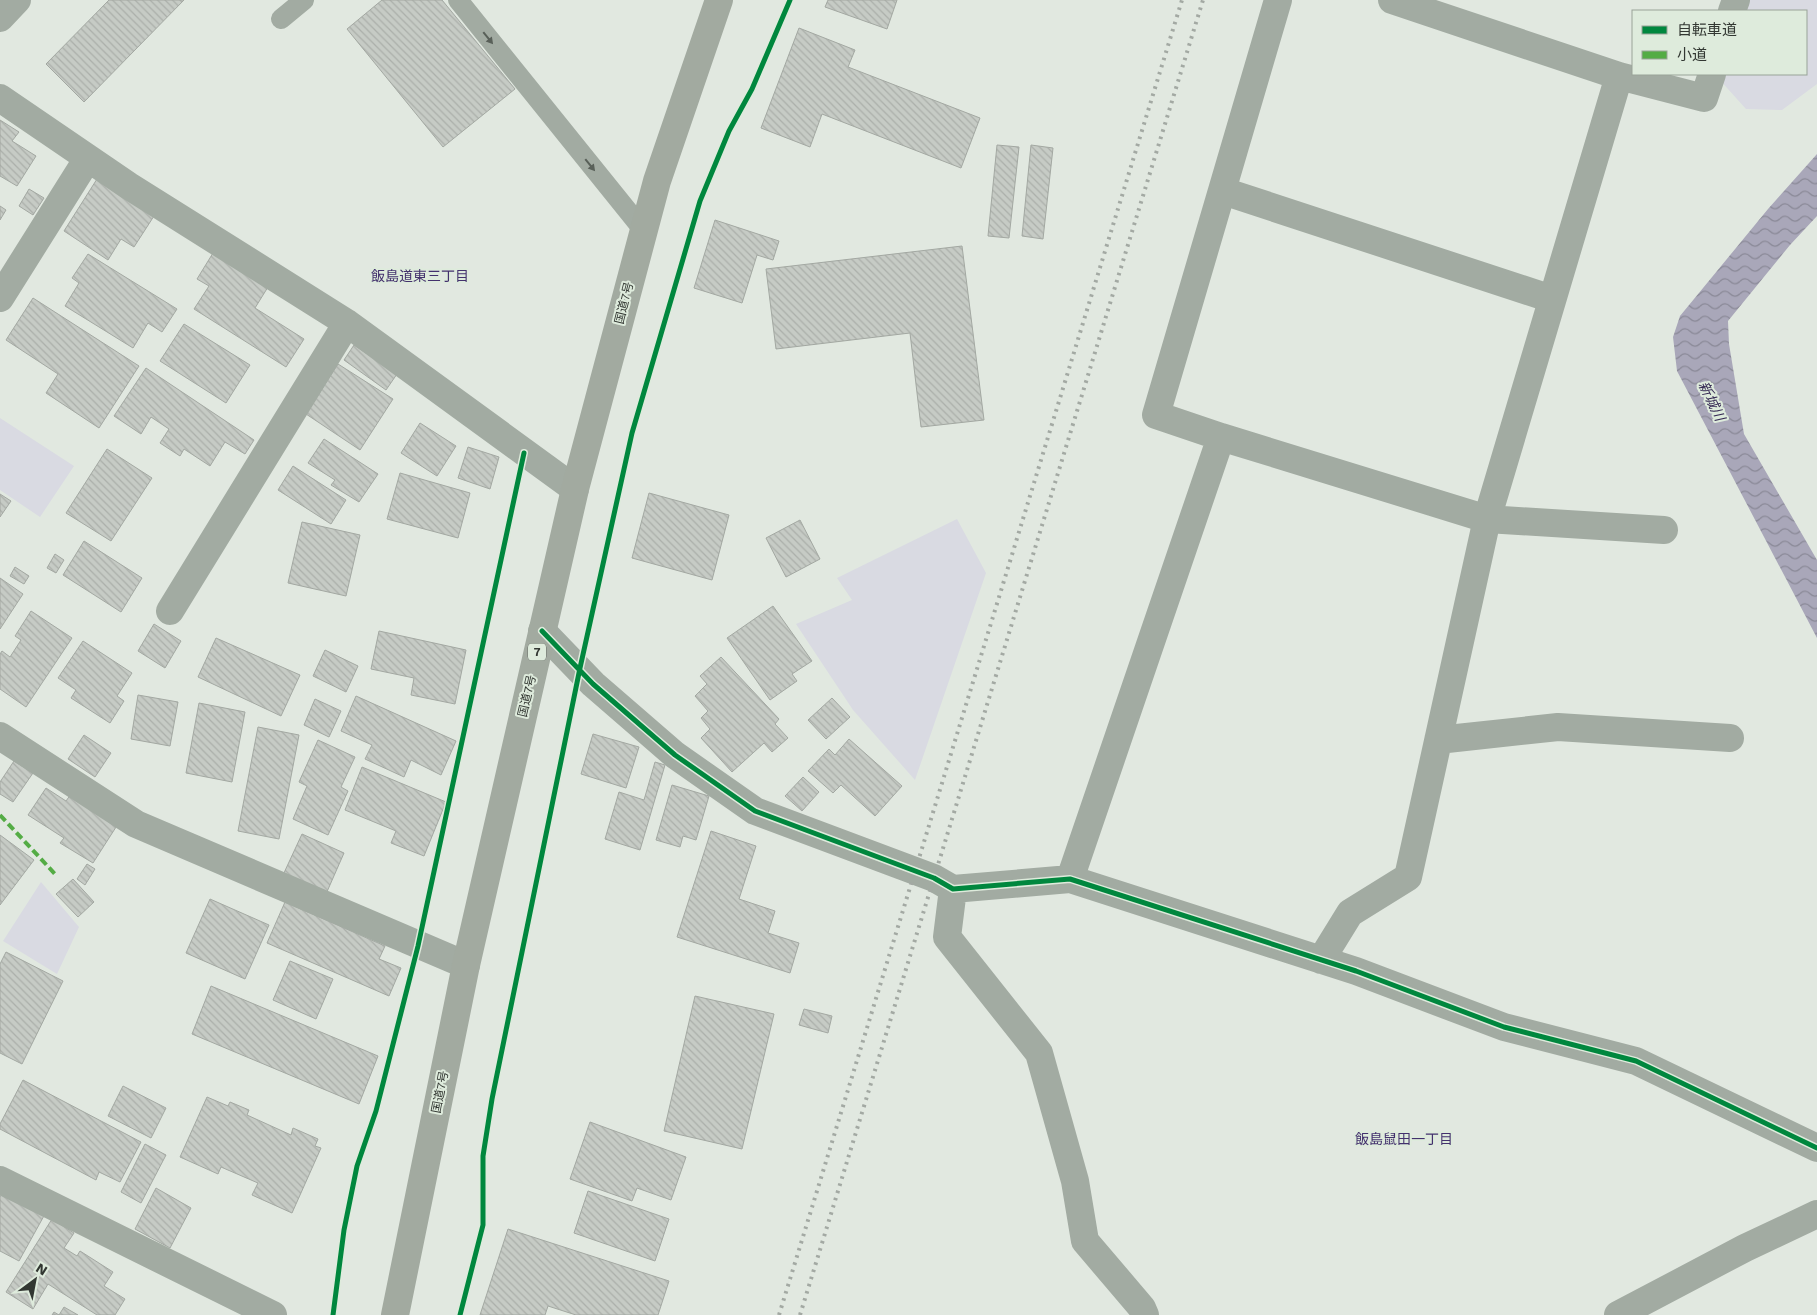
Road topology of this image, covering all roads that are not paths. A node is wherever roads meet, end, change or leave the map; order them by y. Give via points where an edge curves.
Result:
1 (17, 0) edge
2 (304, 0) edge
3 (458, 0) edge
4 (719, 0) edge
5 (1278, 0) edge
6 (1392, 0) edge
7 (0, 18) edge
8 (282, 19) dead end
9 (1712, 75) edge
10 (1619, 76) junction
11 (0, 98) edge
12 (88, 158) junction
13 (1223, 191) junction
14 (644, 231) junction
15 (0, 298) edge
16 (1552, 299) junction
17 (347, 323) junction
18 (1221, 437) junction
19 (575, 489) junction
20 (1487, 519) junction
21 (1664, 530) dead end
22 (170, 611) dead end
23 (542, 631) junction
24 (0, 736) edge
25 (1730, 738) dead end
26 (1438, 740) junction
27 (1070, 879) junction
28 (953, 888) junction
29 (1321, 960) junction
30 (466, 965) junction
31 (1817, 1148) edge
32 (0, 1180) edge
33 (1817, 1214) edge
34 (273, 1315) edge
35 (395, 1315) edge
36 (1145, 1315) edge
37 (1618, 1315) edge

1 - 7 street
2 - 8 lane
3 -> 14 lane
4 - 14 highway, 国道7号 / 7 via 657,181
5 - 13 street
6 - 10 street
9 - 10 street via 1704,98
10 - 16 street
11 - 12 street
12 - 15 street
12 - 17 street
13 - 16 street
13 - 18 street via 1156,415
14 - 19 highway, 国道7号 / 7
16 - 20 street
17 - 19 street
17 - 22 street
18 - 20 street
18 - 27 street
19 - 23 highway, 国道7号 / 7
20 - 21 street
20 - 26 street
23 - 28 street via 594,684 675,754 755,811
23 - 30 highway, 国道7号 / 7
24 - 30 street via 136,824
25 - 26 street via 1558,727
26 - 29 street via 1408,877 1350,913
27 - 28 street
27 - 29 street
28 - 36 street via 947,937 1039,1053 1075,1181 1085,1241
29 - 31 street via 1504,1027 1636,1061
30 - 35 highway, 国道7号 / 7
32 - 34 street
33 - 37 street

